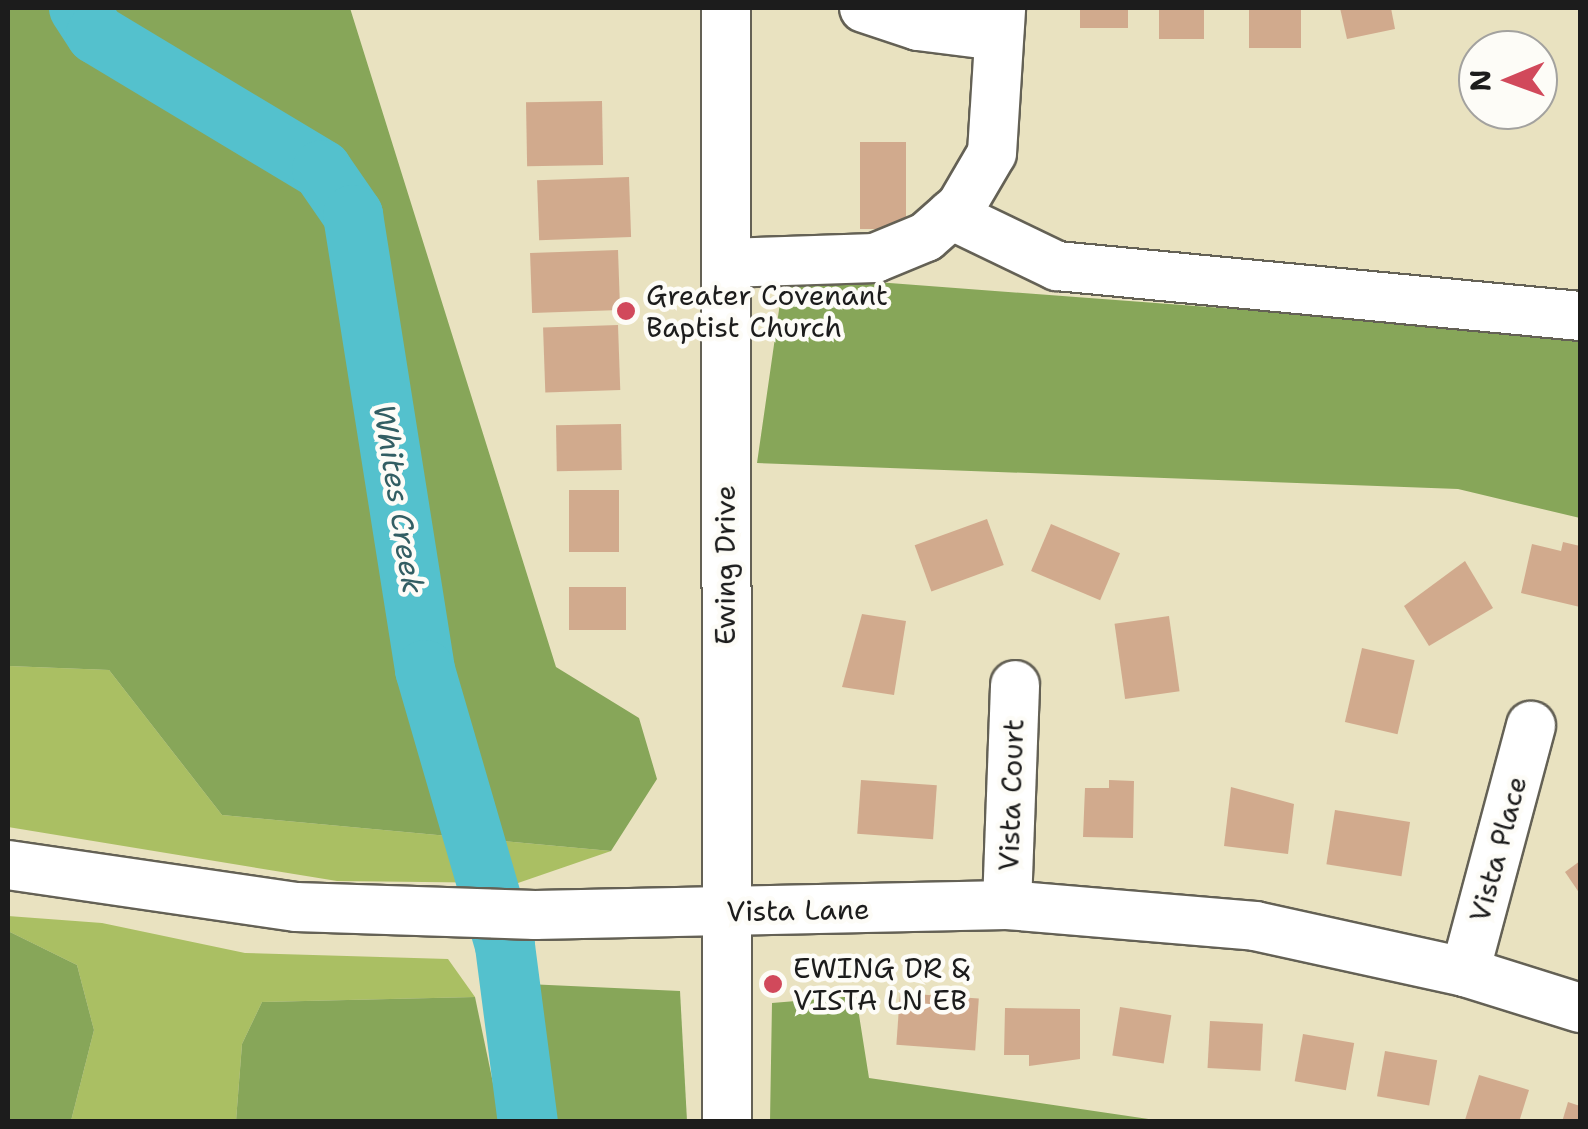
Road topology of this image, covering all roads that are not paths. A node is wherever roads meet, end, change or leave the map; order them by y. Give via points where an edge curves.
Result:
1 (726, 8) edge
2 (864, 8) edge
3 (999, 22) edge
4 (951, 215) junction
5 (726, 264) junction
6 (1580, 316) edge
7 (1015, 685) dead end
8 (1530, 726) dead end
9 (8, 865) edge
10 (1007, 905) junction
11 (724, 912) junction
12 (1465, 972) junction
13 (1580, 1008) edge
14 (728, 1122) edge

1 - 5 street, Ewing Drive
2 - 3 street via 918,26
3 - 4 street via 992,154
4 - 5 street via 926,238 874,258
4 - 6 street via 1056,266
5 - 11 street, Ewing Drive
7 - 10 street, Vista Court
8 - 12 street, Vista Place
9 - 11 street, Vista Lane via 296,907 535,915
10 - 11 street, Vista Lane
10 - 12 street, Vista Lane via 1255,926
11 - 14 street, Ewing Drive
12 - 13 street, Vista Lane

